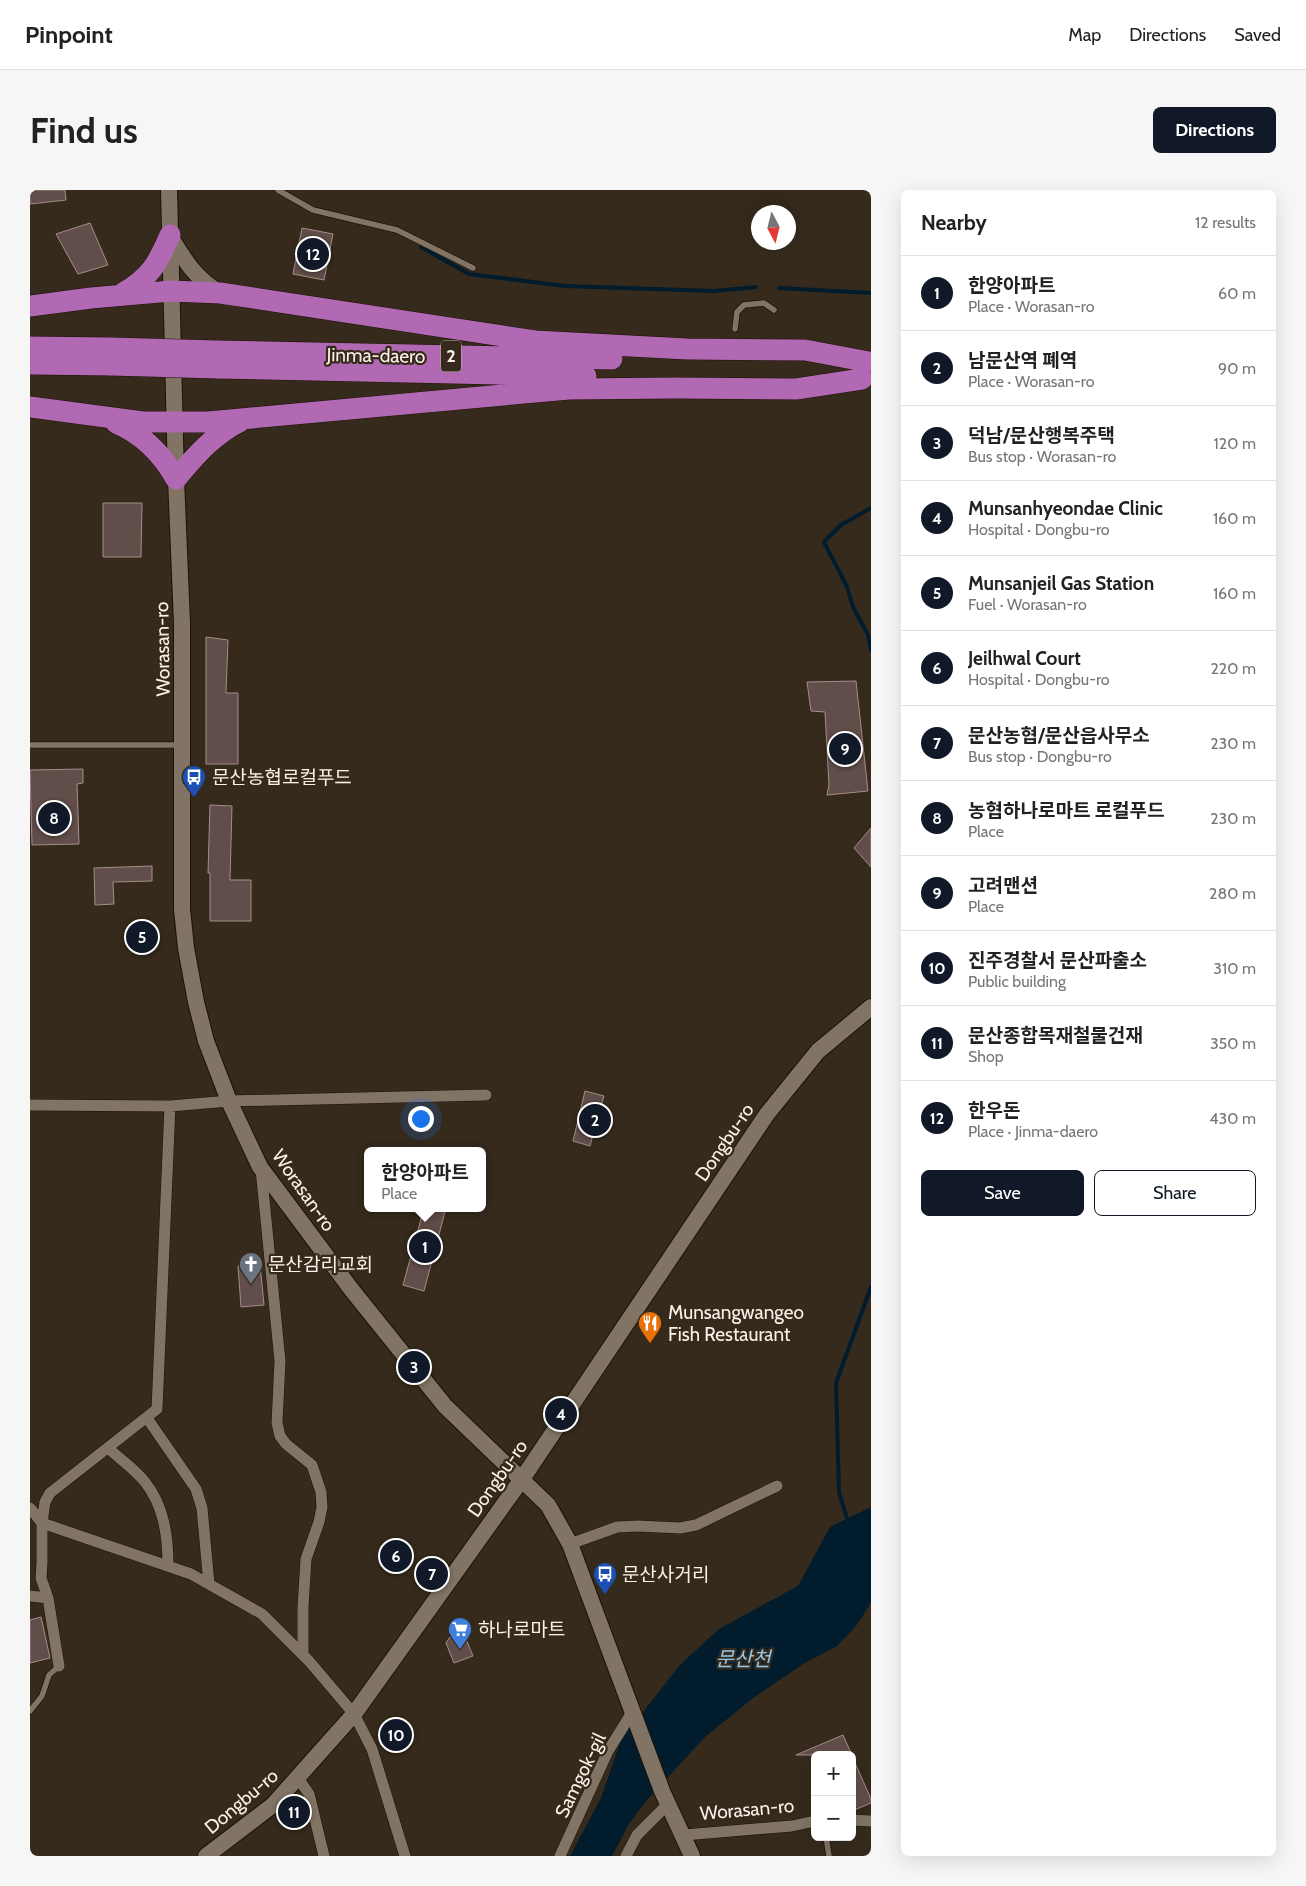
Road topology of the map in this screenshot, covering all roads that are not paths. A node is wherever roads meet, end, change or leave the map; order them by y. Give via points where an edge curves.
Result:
1 (169, 190) edge
2 (278, 190) edge
3 (170, 235) junction
4 (473, 268) dead end
5 (172, 291) junction
6 (220, 293) junction
7 (119, 295) junction
8 (30, 306) edge
9 (774, 310) dead end
10 (735, 329) dead end
11 (30, 347) edge
12 (112, 357) junction
13 (30, 364) edge
14 (682, 369) junction
15 (800, 370) junction
16 (868, 371) edge
17 (30, 407) edge
18 (94, 415) junction
19 (243, 420) junction
20 (176, 422) junction
21 (176, 479) junction
22 (30, 745) edge
23 (182, 745) junction
24 (871, 1008) edge
25 (486, 1095) dead end
26 (229, 1102) junction
27 (30, 1105) edge
28 (170, 1106) junction
29 (260, 1166) junction
30 (147, 1418) junction
31 (108, 1448) junction
32 (522, 1478) junction
33 (777, 1486) dead end
34 (30, 1508) edge
35 (42, 1523) junction
36 (570, 1544) junction
37 (168, 1566) junction
38 (209, 1584) junction
39 (30, 1596) edge
40 (48, 1598) junction
41 (303, 1655) junction
42 (59, 1666) joint
43 (30, 1711) edge
44 (633, 1711) junction
45 (354, 1714) junction
46 (298, 1778) junction
47 (665, 1798) junction
48 (856, 1820) edge
49 (871, 1821) edge
50 (811, 1823) edge
51 (684, 1835) junction
52 (827, 1841) edge
53 (206, 1856) edge
54 (324, 1856) edge
55 (404, 1856) edge
56 (560, 1856) edge
57 (626, 1856) edge
58 (692, 1856) edge
59 (829, 1856) edge

1 - 3 main road, Worasan-ro
2 - 4 lane via 313,210 397,230
3 - 5 main road, Worasan-ro
3 - 6 main road via 192,271
3 - 7 highway via 161,258 148,276
5 - 6 highway
5 - 7 highway
5 - 20 main road, Worasan-ro
6 - 14 highway via 535,341
7 - 8 highway
9 - 10 lane via 764,303 744,305 737,312
11 - 12 highway, 2
12 - 13 highway, 2
12 - 14 highway, Jinma-daero / 2, bridge
14 - 15 highway, 2
14 - 15 highway
14 - 19 highway via 569,389
15 - 16 highway, 2
15 - 16 highway
17 - 18 highway
18 - 20 highway via 143,422
18 - 21 highway via 136,433 157,451
19 - 20 highway
19 - 21 highway via 206,445
20 - 21 main road, Worasan-ro
21 - 23 main road, Worasan-ro via 182,623
22 - 23 lane
23 - 26 main road, Worasan-ro via 182,909 186,948 206,1041
24 - 32 main road, Dongbu-ro via 818,1052 767,1114
25 - 26 street
26 - 28 street
26 - 29 main road, Worasan-ro
27 - 28 street
28 - 30 street via 157,1409
29 - 32 main road, Worasan-ro via 351,1289 445,1406
29 - 41 street via 280,1361 277,1424 286,1444 312,1465 321,1492 319,1522 306,1559
30 - 31 street
30 - 38 street via 196,1490 202,1508
31 - 35 street via 50,1493 45,1502
31 - 37 street via 145,1481 157,1502 168,1540
32 - 36 main road, Worasan-ro via 548,1505
32 - 45 main road, Dongbu-ro
33 - 36 street via 696,1525 680,1528 616,1527
34 - 35 street
35 - 37 street
35 - 40 street via 41,1578
36 - 44 main road, Worasan-ro
37 - 38 street
38 - 41 street via 262,1614
39 - 40 street
40 - 42 street
41 - 45 street
42 - 43 lane via 49,1674 42,1696
44 - 47 main road, Worasan-ro
44 - 56 street, Samgok-gil via 608,1751
45 - 46 main road, Dongbu-ro
45 - 55 street via 372,1749
46 - 53 main road, Dongbu-ro via 274,1805
46 - 54 street via 309,1794
47 - 51 main road, Worasan-ro
47 - 57 street via 637,1835
48 - 49 street
50 - 51 street, Worasan-ro
51 - 58 main road, Worasan-ro
52 - 59 lane

